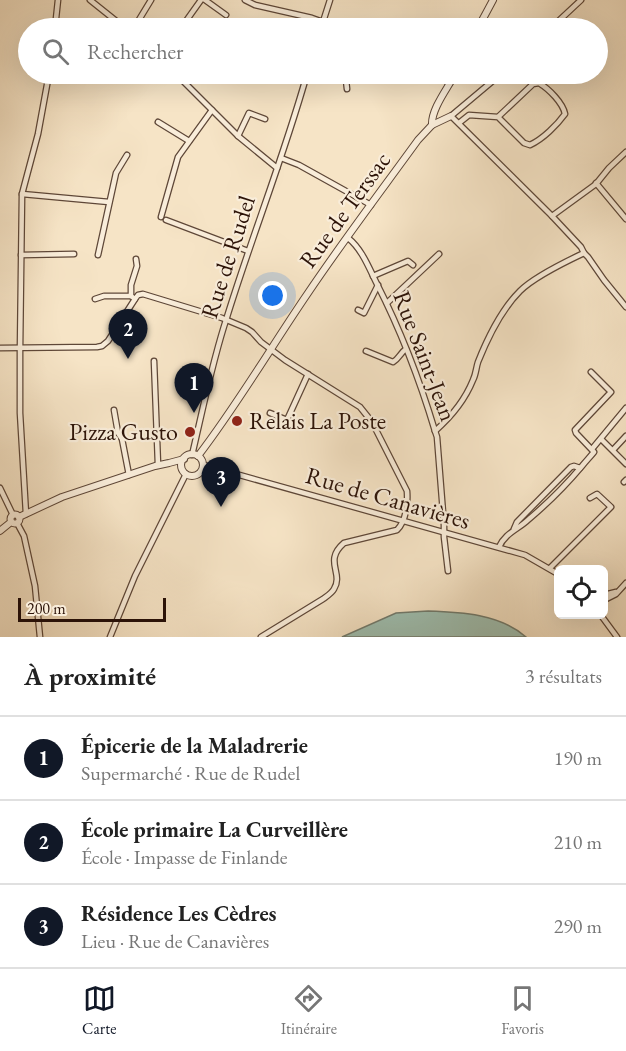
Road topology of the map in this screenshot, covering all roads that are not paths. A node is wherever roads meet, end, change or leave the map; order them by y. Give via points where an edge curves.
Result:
1 (58, 0) edge
2 (151, 0) edge
3 (203, 0) edge
4 (245, 0) edge
5 (330, 0) edge
6 (493, 0) edge
7 (581, 0) edge
8 (92, 1) edge
9 (226, 15) dead end
10 (56, 18) edge
11 (113, 18) edge
12 (140, 18) edge
13 (189, 18) edge
14 (312, 18) edge
15 (324, 18) edge
16 (483, 18) edge
17 (562, 18) edge
18 (47, 84) edge
19 (186, 84) edge
20 (304, 84) edge
21 (346, 84) edge
22 (449, 84) edge
23 (489, 84) edge
24 (533, 84) edge
25 (542, 84) edge
26 (347, 88) dead end
27 (212, 110) junction
28 (435, 111) junction
29 (452, 116) junction
30 (498, 117) junction
31 (265, 118) dead end
32 (158, 122) dead end
33 (459, 123) junction
34 (432, 124) junction
35 (238, 136) junction
36 (189, 141) junction
37 (626, 152) edge
38 (127, 155) dead end
39 (281, 158) junction
40 (277, 168) junction
41 (596, 183) junction
42 (22, 194) junction
43 (109, 202) junction
44 (371, 205) junction
45 (552, 216) junction
46 (626, 219) edge
47 (348, 238) junction
48 (248, 251) junction
49 (584, 253) junction
50 (74, 254) dead end
51 (439, 254) dead end
52 (21, 255) junction
53 (98, 255) dead end
54 (136, 259) dead end
55 (412, 265) dead end
56 (373, 276) junction
57 (378, 285) junction
58 (95, 298) dead end
59 (133, 298) junction
60 (387, 303) junction
61 (626, 307) edge
62 (358, 310) dead end
63 (224, 319) junction
64 (21, 347) junction
65 (0, 348) edge
66 (406, 349) junction
67 (271, 350) junction
68 (366, 351) dead end
69 (154, 361) dead end
70 (591, 372) dead end
71 (308, 374) junction
72 (626, 408) edge
73 (114, 410) dead end
74 (270, 413) dead end
75 (435, 431) junction
76 (625, 438) edge
77 (601, 439) junction
78 (592, 449) junction
79 (613, 450) junction
80 (195, 456) junction
81 (184, 459) junction
82 (169, 463) junction
83 (626, 464) edge
84 (158, 465) junction
85 (204, 465) junction
86 (580, 468) junction
87 (184, 472) junction
88 (129, 475) junction
89 (0, 488) edge
90 (590, 498) dead end
91 (524, 514) junction
92 (17, 518) junction
93 (530, 519) junction
94 (403, 521) junction
95 (514, 529) junction
96 (0, 531) edge
97 (444, 532) junction
98 (499, 547) junction
99 (550, 568) junction
100 (448, 571) dead end
101 (554, 571) edge
102 (626, 582) edge
103 (617, 592) junction
104 (626, 592) edge
105 (608, 594) edge
106 (608, 597) edge
107 (603, 619) edge
108 (40, 637) edge
109 (110, 637) edge
110 (261, 637) edge
111 (617, 637) edge

1 - 10 street
2 - 12 street
3 - 9 street
3 - 13 street
4 - 14 street
5 - 15 street
6 - 16 street
7 - 17 street
8 - 11 street
18 - 42 street
19 - 27 street
20 - 39 street, Rue de Rudel
21 - 26 street
22 - 28 street, Rue de Terssac
23 - 29 street
24 - 30 street
25 - 30 street via 566,114 536,142 524,143
27 - 35 street
27 - 36 street
28 - 29 street
28 - 34 street, Rue de Terssac
29 - 33 street
29 - 34 street
30 - 33 street via 470,115
31 - 35 street via 249,113
32 - 36 street
33 - 45 street
34 - 44 street, Rue de Terssac
35 - 40 street
36 - 48 street via 175,164 164,219
37 - 41 street
38 - 43 street via 116,173
39 - 40 street, Rue de Rudel
39 - 44 street
40 - 48 street, Rue de Rudel
41 - 45 street
41 - 46 street
42 - 43 street
42 - 52 street
43 - 53 street
44 - 47 street, Rue de Terssac
45 - 49 street
47 - 56 street, Rue Saint-Jean via 358,247
47 - 67 street, Rue de Terssac
48 - 63 street, Rue de Rudel
49 - 61 street
49 - 75 street via 520,291 494,327 464,397 451,417
50 - 52 street
51 - 60 street
52 - 64 street
54 - 59 street
55 - 56 street via 408,261
56 - 57 street, Rue Saint-Jean
57 - 60 street, Rue Saint-Jean
57 - 62 street via 364,313
58 - 59 street
59 - 63 street via 143,294
59 - 64 street via 102,346
60 - 66 street, Rue Saint-Jean
63 - 67 street via 252,332
63 - 80 street, Rue de Rudel
64 - 65 street
64 - 92 street
66 - 68 street via 393,363
66 - 75 street, Rue Saint-Jean
67 - 71 street
67 - 80 street, Rue de Terssac via 239,400
69 - 84 street
70 - 78 street via 611,392 575,430
71 - 74 street via 287,420
71 - 94 street via 369,417 407,491
72 - 77 street
73 - 88 street
75 - 97 street, Rue Saint-Jean
76 - 79 street
77 - 78 street
77 - 79 street
78 - 86 street via 594,452
79 - 83 street
80 - 81 street
80 - 85 street
81 - 82 street
81 - 87 street
82 - 84 street
82 - 87 street
84 - 88 street
85 - 87 street via 198,473
85 - 94 street, Rue de Canavières
86 - 91 street via 571,467
86 - 93 street
87 - 109 street
88 - 92 street via 62,497
89 - 92 street
90 - 99 street via 597,494 611,507
91 - 93 street
91 - 95 street
92 - 96 street
92 - 108 street via 35,586
93 - 95 street
94 - 97 street, Rue de Canavières
94 - 110 street via 397,530 344,543 334,557 335,588
95 - 98 street
97 - 98 street, Rue de Canavières
97 - 100 street, Rue Saint-Jean
98 - 99 street, Rue de Canavières
99 - 101 street, Rue de Canavières
102 - 103 street
103 - 104 street
103 - 105 street
103 - 106 street
107 - 111 street

